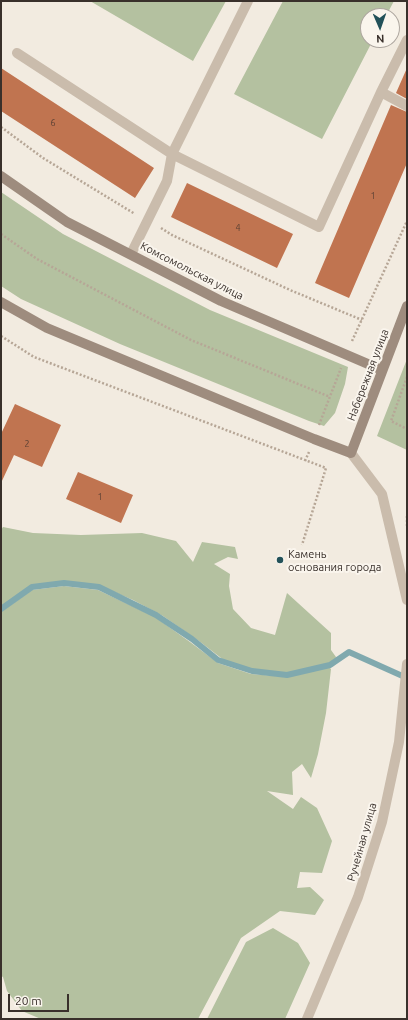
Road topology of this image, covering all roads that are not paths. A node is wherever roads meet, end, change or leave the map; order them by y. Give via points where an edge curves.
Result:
1 (248, 1) edge
2 (407, 40) edge
3 (17, 53) dead end
4 (381, 92) junction
5 (407, 106) edge
6 (172, 154) junction
7 (1, 176) edge
8 (131, 254) junction
9 (1, 302) edge
10 (407, 306) edge
11 (382, 370) junction
12 (352, 452) junction
13 (407, 600) edge
14 (407, 664) edge
15 (307, 1019) edge

1 - 6 street
2 - 4 street
3 - 6 street
4 - 5 street
4 - 6 street via 319,227
6 - 8 street via 167,180
7 - 8 street, Комсомольская улица via 67,222
8 - 11 street, Комсомольская улица via 221,301
9 - 12 street via 47,328 314,439
10 - 11 street, Набережная улица
11 - 12 street, Набережная улица
12 - 13 street via 382,494
14 - 15 street, Ручейная улица via 398,742 382,822 358,897

